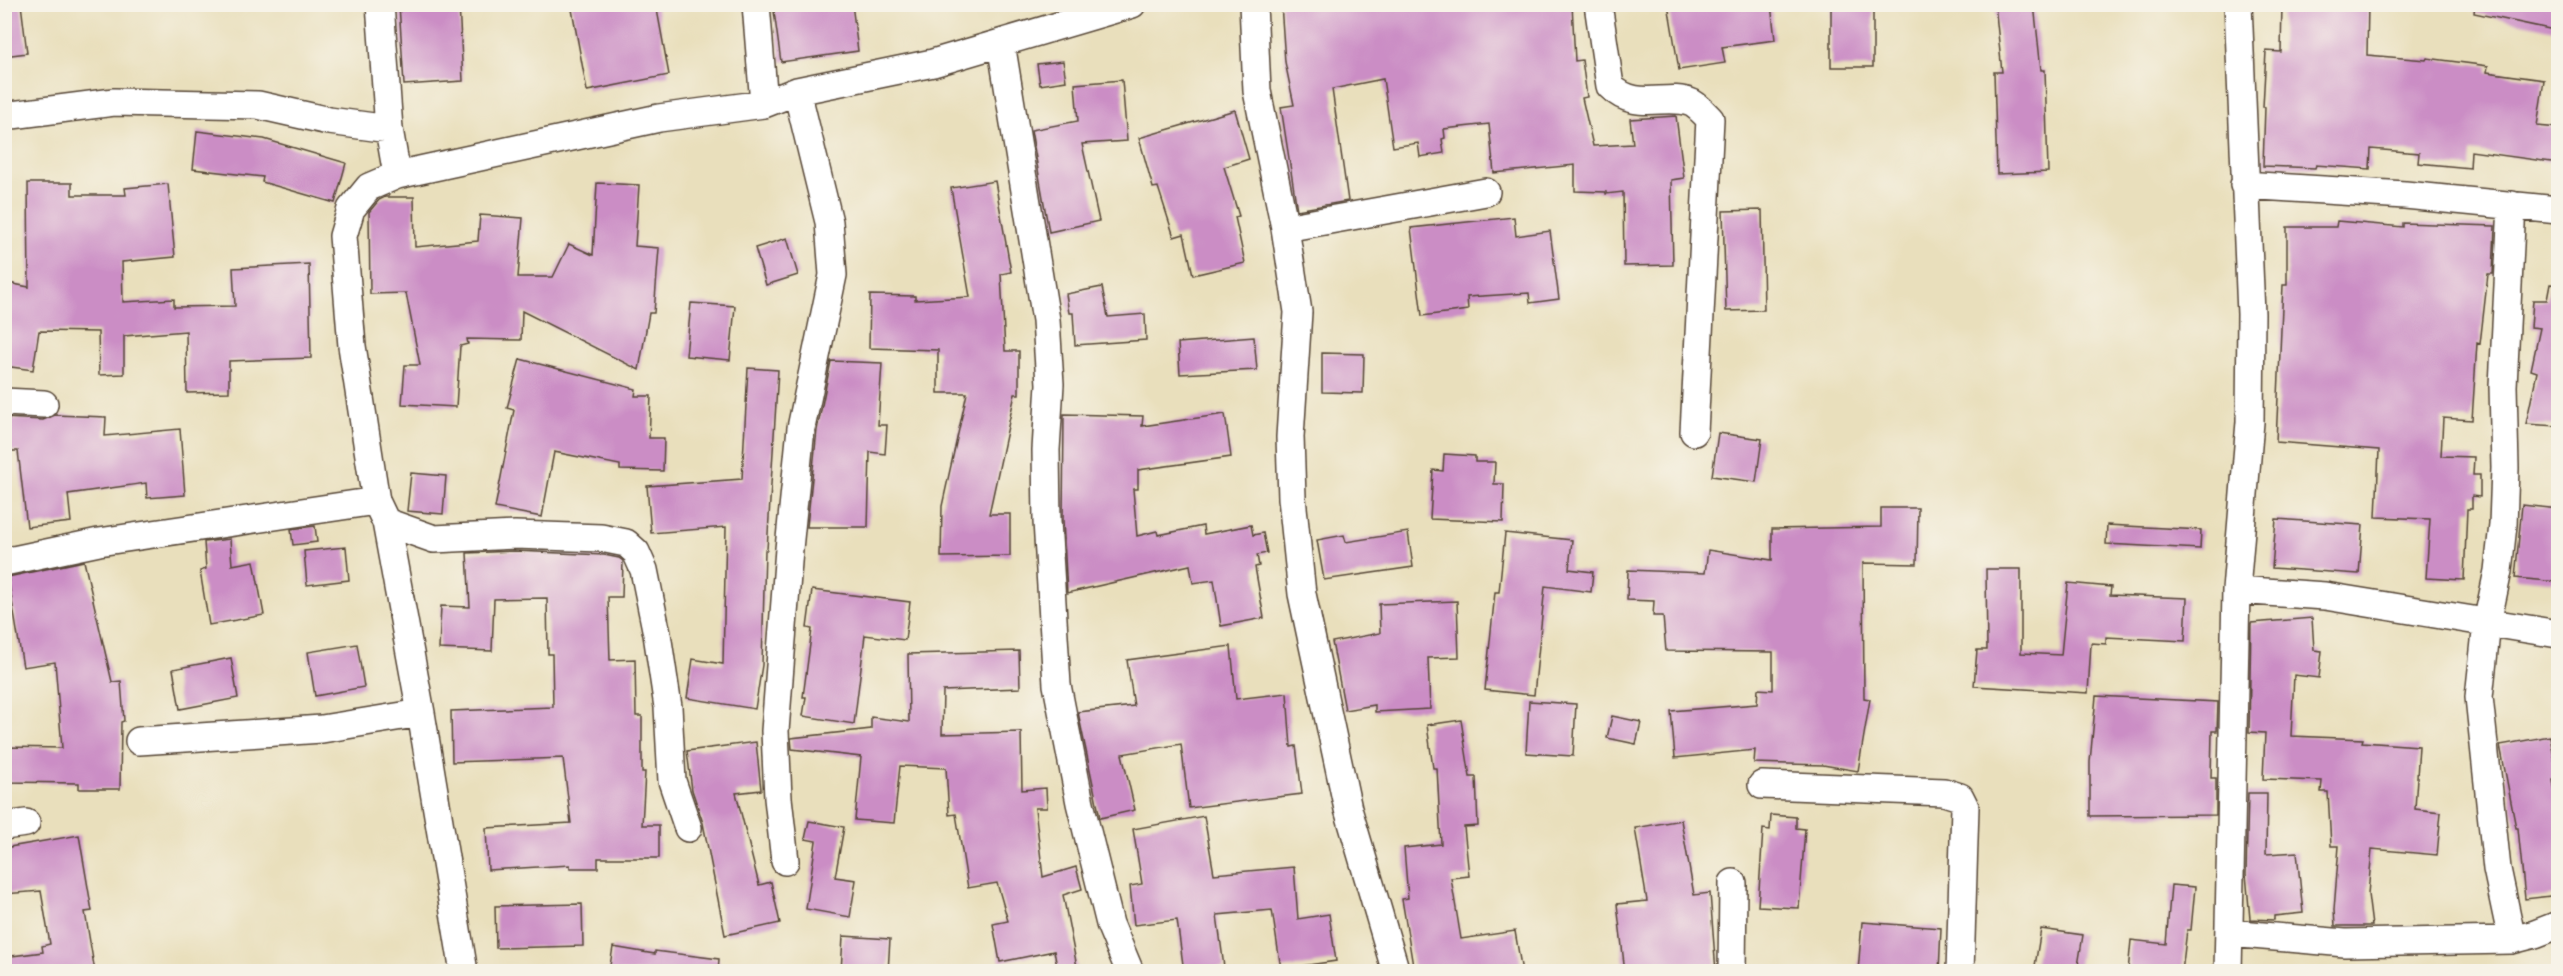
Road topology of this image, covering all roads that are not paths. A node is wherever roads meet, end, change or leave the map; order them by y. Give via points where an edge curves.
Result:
1 (380, 4) edge
2 (756, 4) edge
3 (1132, 4) edge
4 (1253, 4) edge
5 (1598, 4) edge
6 (2238, 4) edge
7 (1001, 43) junction
8 (797, 91) junction
9 (764, 104) junction
10 (4, 116) edge
11 (389, 129) junction
12 (397, 176) junction
13 (2244, 185) junction
14 (1486, 192) dead end
15 (2512, 205) junction
16 (2559, 210) edge
17 (1285, 228) junction
18 (4, 402) edge
19 (44, 404) dead end
20 (1694, 432) dead end
21 (381, 512) junction
22 (4, 562) edge
23 (2235, 590) junction
24 (2487, 623) junction
25 (2559, 634) edge
26 (421, 713) junction
27 (139, 741) dead end
28 (1762, 784) dead end
29 (688, 828) dead end
30 (785, 861) dead end
31 (1733, 883) dead end
32 (2559, 924) edge
33 (2229, 933) junction
34 (2512, 940) junction
35 (464, 972) edge
36 (1130, 972) edge
37 (1396, 972) edge
38 (1732, 972) edge
39 (1960, 972) edge
40 (2228, 972) edge

1 - 11 street
2 - 9 street
3 - 7 street
4 - 17 street via 1257,92
5 - 20 street via 1610,86 1619,95 1640,100 1689,102 1710,119
6 - 13 street
7 - 8 street via 933,63
7 - 36 street via 1046,320 1050,384 1047,521 1057,685 1107,914
8 - 9 street
8 - 30 street via 829,222 834,275 801,428 789,549 775,731
9 - 12 street via 659,118
10 - 11 street via 114,102 258,105
11 - 12 street
12 - 21 street via 369,187 351,208 343,236 352,346
13 - 15 street
13 - 23 street via 2251,314 2250,422
14 - 17 street
15 - 16 street
15 - 24 street via 2503,386 2503,525
17 - 37 street via 1298,312 1290,437 1302,594 1348,809
18 - 19 street
21 - 22 street via 99,542
21 - 26 street
21 - 29 street via 434,539 515,535 602,538 626,543 636,552 644,570 657,634 668,707 672,781
23 - 24 street via 2325,596
23 - 33 street
24 - 25 street
24 - 34 street via 2479,697 2497,869
26 - 27 street via 322,729
26 - 35 street
28 - 39 street via 1944,792 1960,797 1965,807
31 - 38 street
32 - 34 street
33 - 34 street via 2345,943
33 - 40 street

